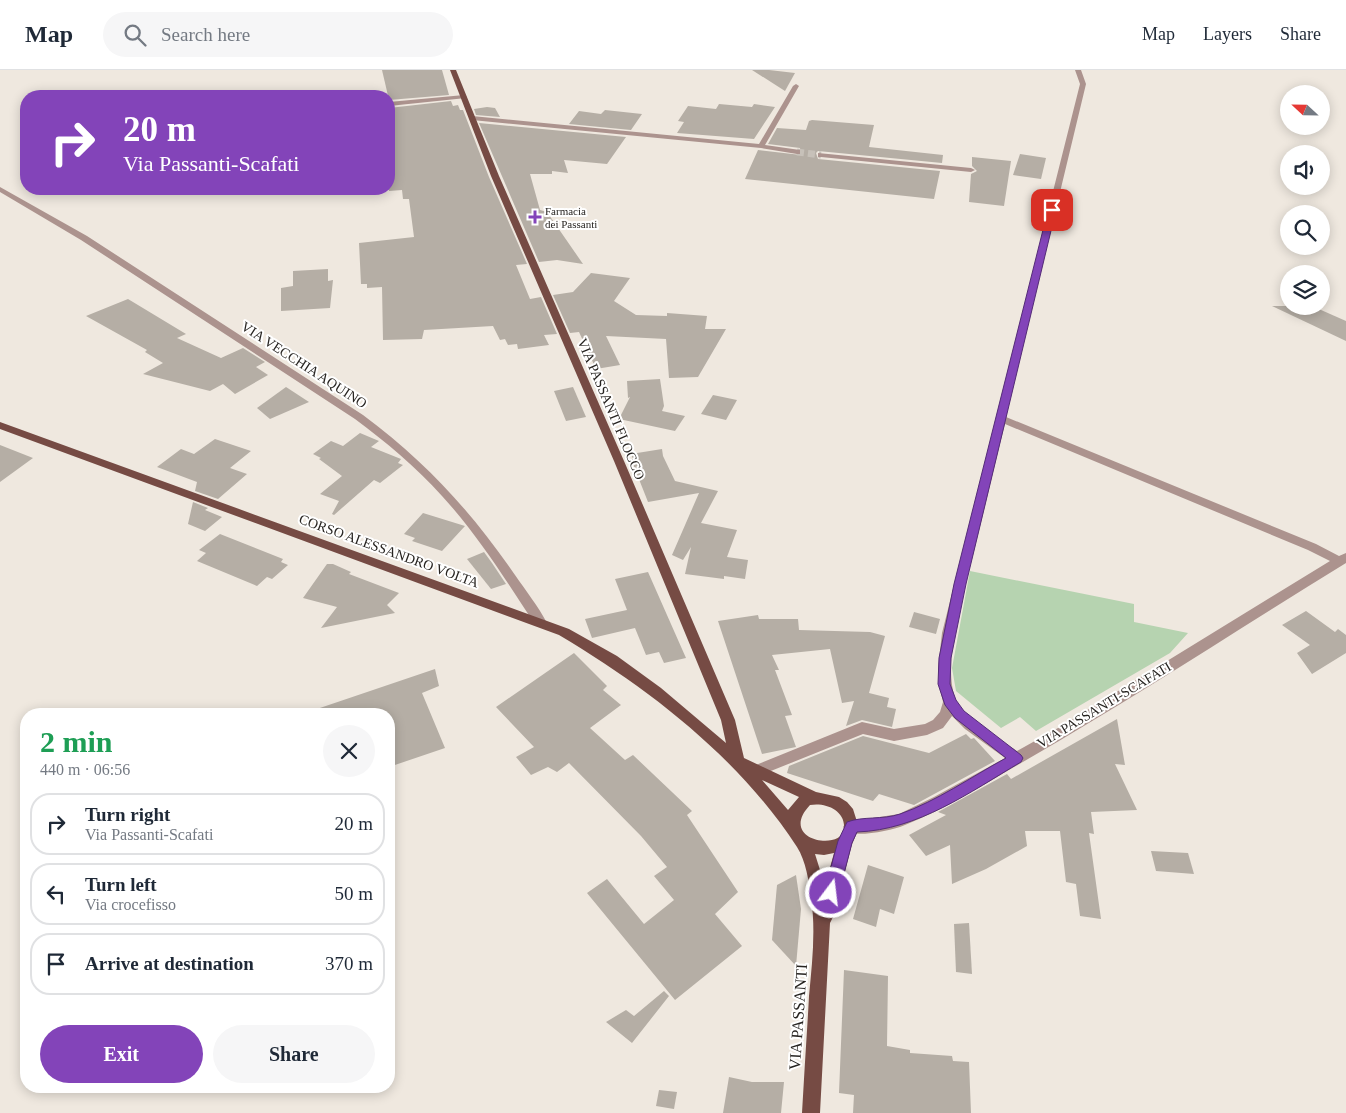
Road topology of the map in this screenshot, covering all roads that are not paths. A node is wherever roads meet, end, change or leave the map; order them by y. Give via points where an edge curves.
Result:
1 (453, 70) edge
2 (1078, 70) edge
3 (796, 86) dead end
4 (464, 97) junction
5 (395, 103) edge
6 (472, 118) junction
7 (761, 146) junction
8 (797, 152) tunnel mouth
9 (821, 155) tunnel mouth
10 (971, 170) dead end
11 (0, 189) edge
12 (1000, 418) junction
13 (0, 425) edge
14 (1342, 559) edge
15 (541, 623) junction
16 (950, 702) junction
17 (1016, 758) junction
18 (736, 761) junction
19 (756, 770) junction
20 (815, 798) junction
21 (792, 826) junction
22 (848, 834) junction
23 (802, 841) junction
24 (822, 924) junction
25 (811, 1113) edge

1 - 4 main road, VIA PASSANTI FLOCCO
2 - 12 street via 1083,84
3 - 7 street
4 - 5 street
4 - 6 main road, VIA PASSANTI FLOCCO
6 - 7 street
6 - 18 main road, VIA PASSANTI FLOCCO via 728,720
7 - 8 street
9 - 10 street
11 - 15 street, VIA VECCHIA AQUINO via 98,247 394,443 470,522
12 - 14 street
12 - 16 street via 945,658 944,684
13 - 15 main road, CORSO ALESSANDRO VOLTA
14 - 17 street, VIA PASSANTI-SCAFATI
15 - 18 main road, CORSO ALESSANDRO VOLTA via 586,644 637,678
16 - 17 street via 959,715
16 - 19 street via 946,716 927,729 894,735 862,728
17 - 22 street, VIA PASSANTI-SCAFATI via 902,820
18 - 19 main road
18 - 21 main road
19 - 20 main road
20 - 21 main road via 800,804
20 - 22 main road via 833,800 847,811
21 - 23 main road
22 - 23 main road via 838,846 820,849
22 - 24 main road, VIA PASSANTI
23 - 24 main road, VIA PASSANTI via 813,864
24 - 25 main road, VIA PASSANTI

